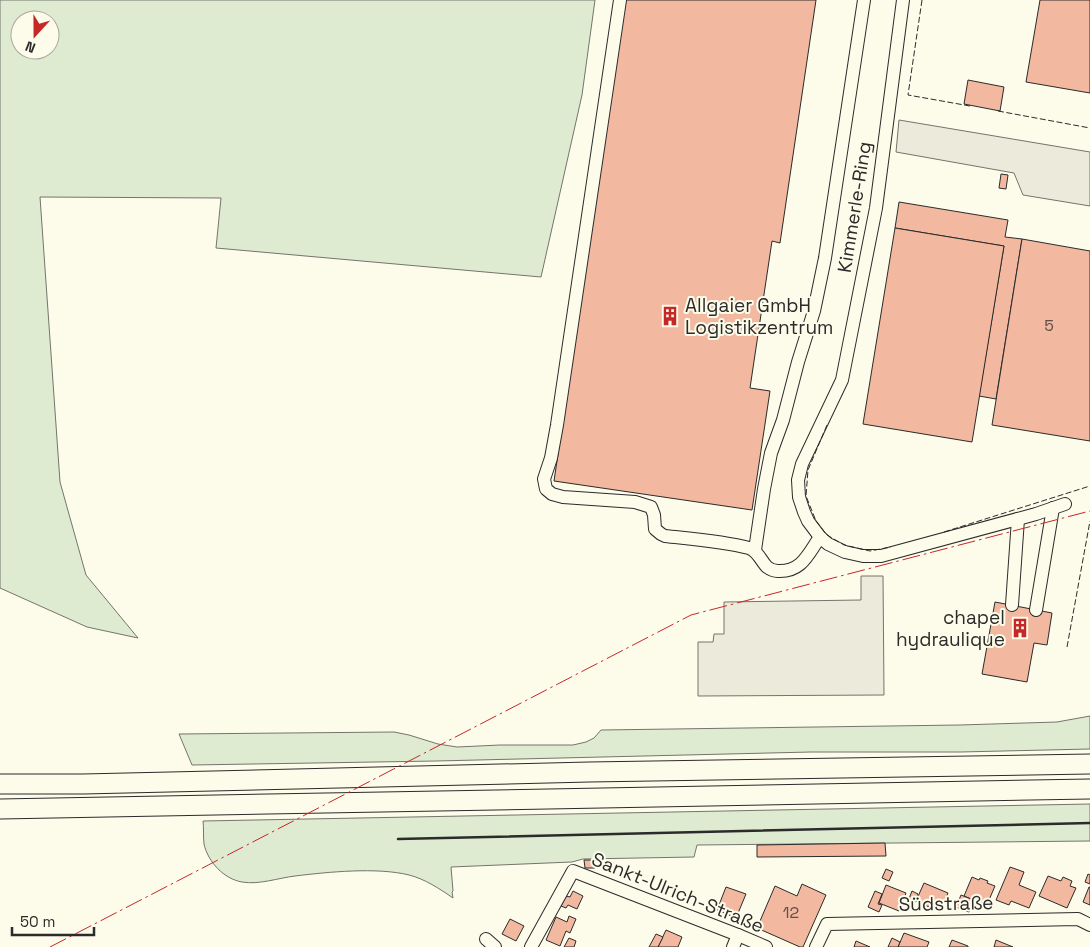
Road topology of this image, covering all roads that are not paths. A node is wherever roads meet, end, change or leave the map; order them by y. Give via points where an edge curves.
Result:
1 (620, 0) edge
2 (864, 0) edge
3 (904, 0) edge
4 (1018, 519) junction
5 (820, 537) junction
6 (755, 550) junction
7 (1012, 605) dead end
8 (1036, 610) dead end
9 (1090, 764) edge
10 (0, 784) edge
11 (1090, 789) edge
12 (0, 809) edge
13 (1090, 925) edge
14 (738, 934) junction
15 (531, 947) edge
16 (733, 947) edge
17 (766, 947) edge
18 (816, 947) edge

1 - 6 street via 557,425 544,479 546,489 563,497 635,502 651,507 655,529 661,534
2 - 6 street via 826,258 814,311 771,453
3 - 5 street, Kimmerle-Ring via 876,208 842,380 802,464 798,480 798,497 811,526
4 - 5 street, Kimmerle-Ring via 881,556 854,555
4 - 7 street
4 - 8 street, Kimmerle-Ring via 1059,507
5 - 6 street via 798,567 785,571 769,569
9 - 10 highway
11 - 12 highway
13 - 18 street, Südstraße via 1078,919 827,924
14 - 15 street, Sankt-Ulrich-Straße via 573,871
14 - 16 street
14 - 17 street, Sankt-Ulrich-Straße

